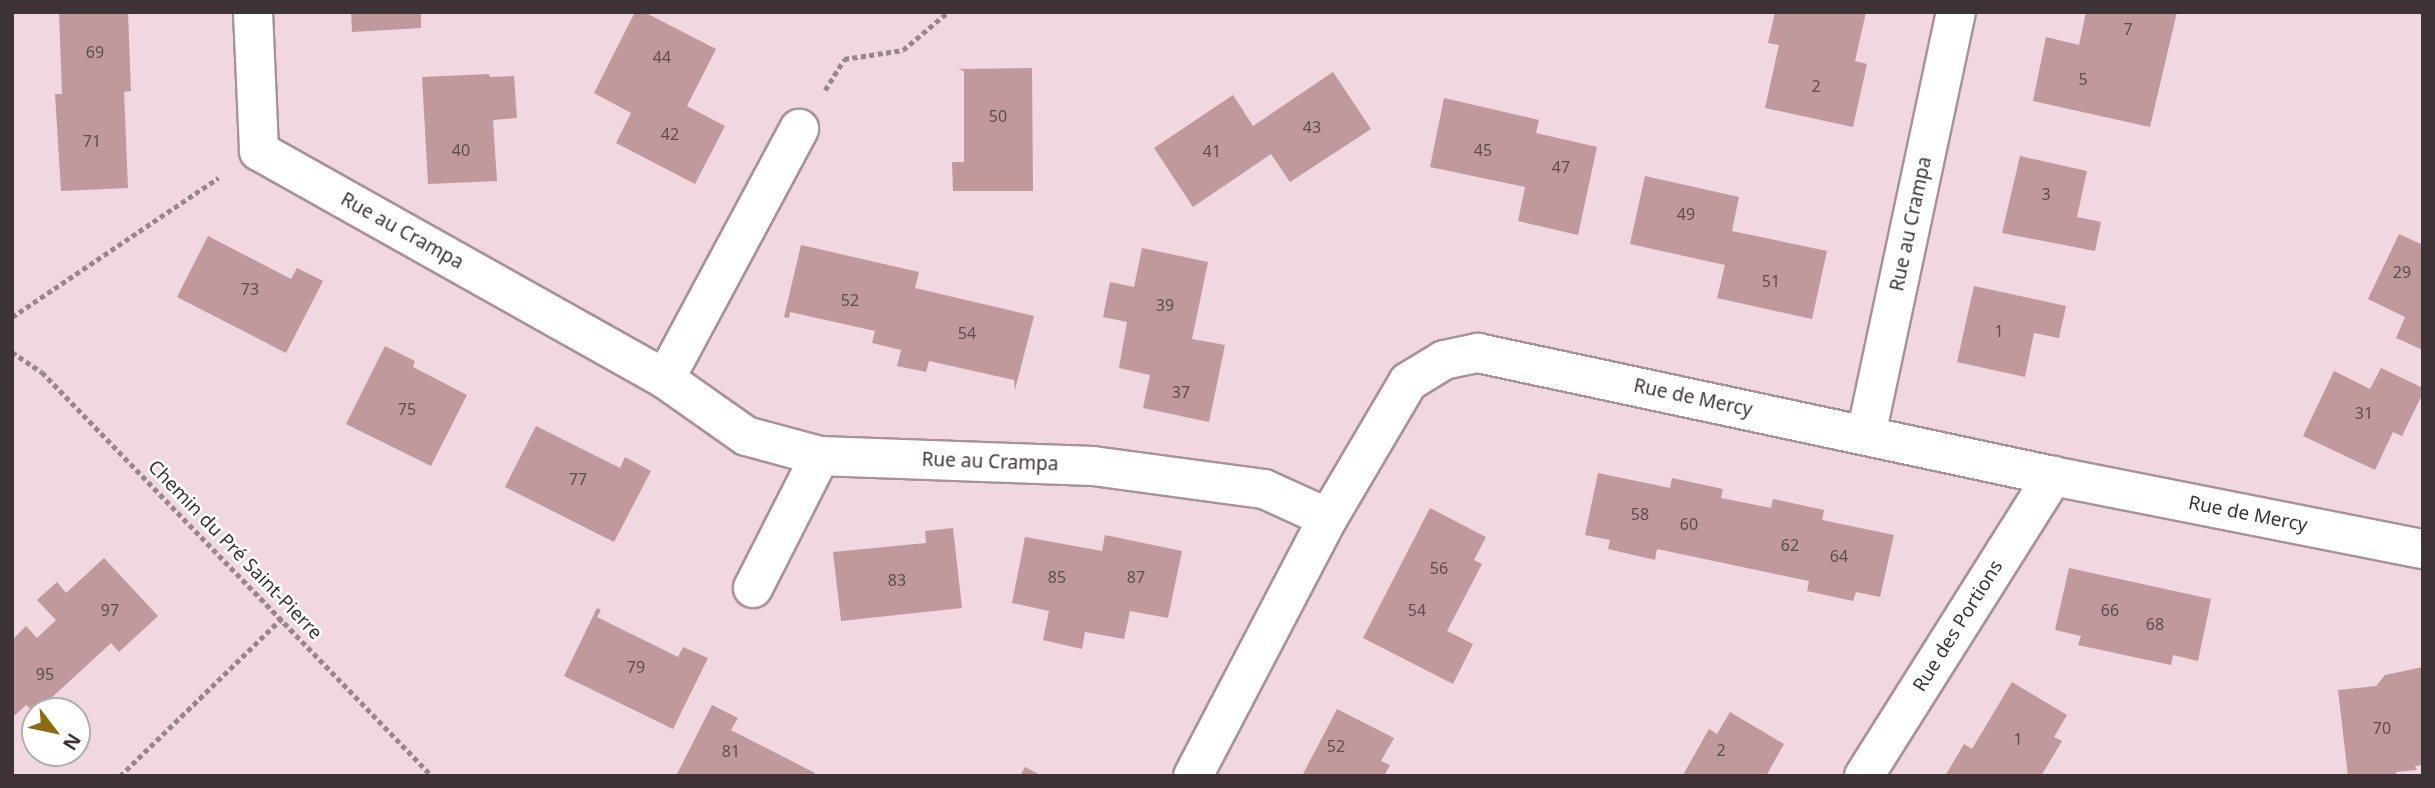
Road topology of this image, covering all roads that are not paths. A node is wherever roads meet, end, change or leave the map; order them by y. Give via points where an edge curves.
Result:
1 (253, 12) edge
2 (1956, 12) edge
3 (800, 129) road end
4 (665, 379) junction
5 (1866, 435) junction
6 (820, 456) junction
7 (2053, 476) junction
8 (1328, 518) junction
9 (2423, 549) edge
10 (753, 588) dead end
11 (1193, 776) edge
12 (1864, 776) edge

1 - 4 street, Rue au Crampa via 259,151
2 - 5 street, Rue au Crampa
3 - 4 street
4 - 6 street, Rue au Crampa via 746,436
5 - 7 street, Rue de Mercy
5 - 8 street, Rue de Mercy via 1478,353 1444,360 1408,382
6 - 8 street, Rue au Crampa via 1093,466 1264,489
6 - 10 street
7 - 9 street, Rue de Mercy
7 - 12 street, Rue des Portions
8 - 11 street, Rue de Mercy

